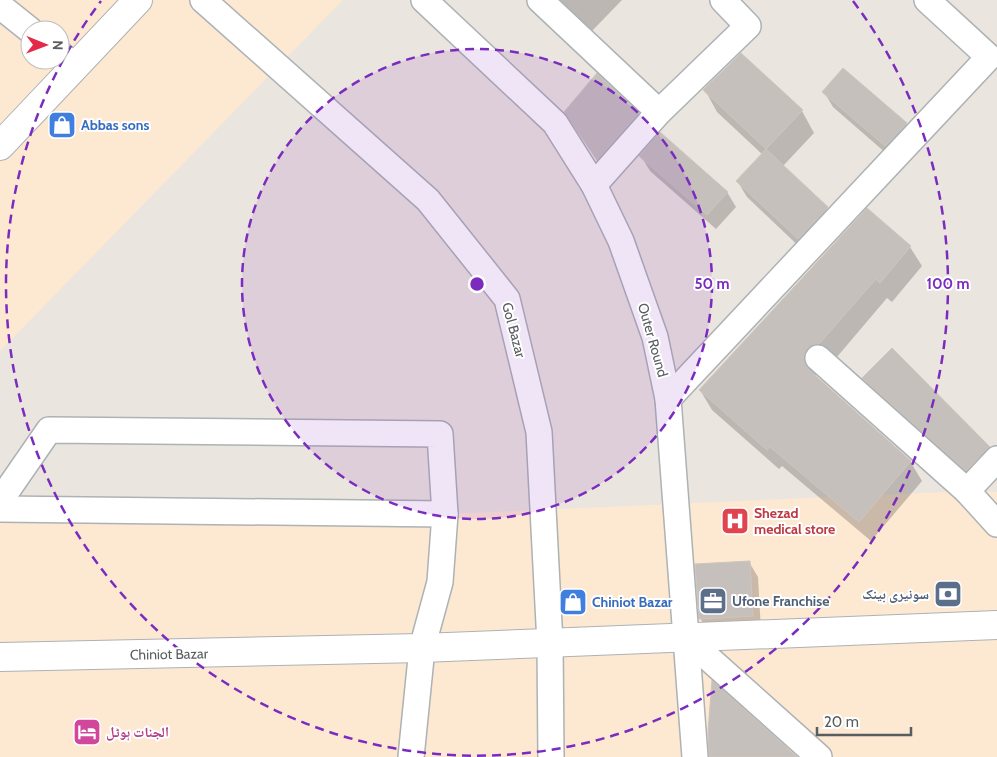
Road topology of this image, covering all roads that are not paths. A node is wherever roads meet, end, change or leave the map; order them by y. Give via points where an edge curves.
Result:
1 (138, 0) edge
2 (203, 0) edge
3 (424, 0) edge
4 (540, 0) edge
5 (926, 0) edge
6 (728, 2) edge
7 (0, 6) edge
8 (20, 22) edge
9 (70, 57) edge
10 (59, 70) edge
11 (659, 112) junction
12 (0, 146) edge
13 (594, 185) junction
14 (818, 358) dead end
15 (668, 398) junction
16 (997, 459) edge
17 (967, 491) junction
18 (0, 500) edge
19 (0, 509) edge
20 (445, 514) junction
21 (997, 524) edge
22 (997, 625) edge
23 (687, 639) junction
24 (550, 643) junction
25 (422, 648) junction
26 (0, 657) edge
27 (411, 757) edge
28 (551, 757) edge
29 (695, 757) edge
30 (819, 757) edge

1 - 9 street
2 - 24 street, Gol Bazar via 428,200 507,299 540,432
3 - 13 street, Outer Round via 555,123
4 - 11 street
5 - 15 street via 988,57
6 - 11 street via 748,26
7 - 8 street
10 - 12 street
11 - 13 street
13 - 15 street, Outer Round via 621,241 655,337
14 - 17 street
15 - 23 street, Outer Round
16 - 17 street
17 - 21 street
18 - 20 street via 49,430 440,434
19 - 20 street
20 - 25 street via 440,582
22 - 23 street, Chiniot Bazar
23 - 24 street, Chiniot Bazar
23 - 29 street, Outer Round
23 - 30 street
24 - 25 street, Chiniot Bazar
24 - 28 street, Gol Bazar
25 - 26 street, Chiniot Bazar
25 - 27 street

